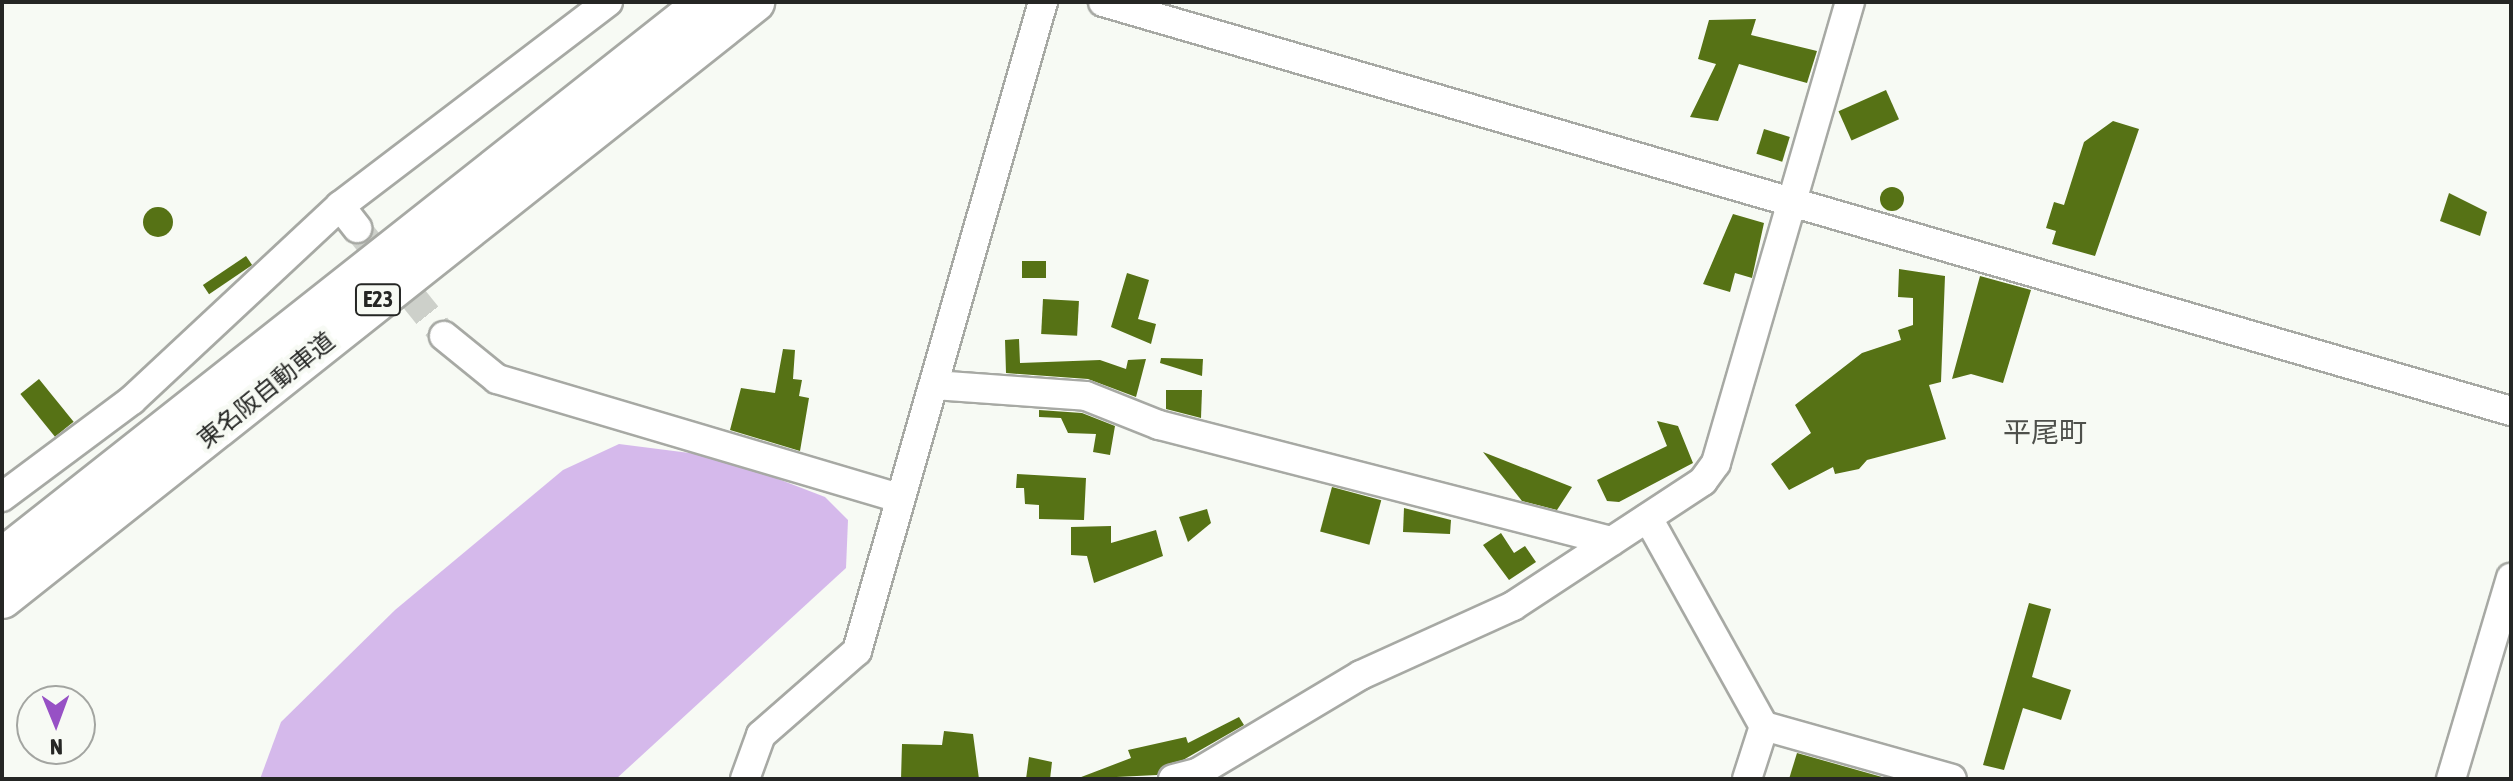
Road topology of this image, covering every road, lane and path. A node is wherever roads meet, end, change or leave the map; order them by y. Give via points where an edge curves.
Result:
1 (608, 2) edge
2 (707, 2) edge
3 (754, 2) edge
4 (1043, 2) edge
5 (1103, 2) edge
6 (1850, 2) edge
7 (1794, 202) junction
8 (444, 336) tunnel mouth
9 (934, 385) junction
10 (2511, 411) edge
11 (2, 497) edge
12 (898, 498) junction
13 (1648, 518) junction
14 (1611, 541) junction
15 (2, 559) edge
16 (2511, 578) edge
17 (2, 598) edge
18 (1764, 726) junction
19 (1188, 777) edge
20 (745, 779) edge
21 (1747, 779) edge
22 (1952, 779) edge
23 (2451, 779) edge

1 - 11 street via 132,400
2 - 15 highway, 東名阪自動車道 / E23
3 - 17 highway, 東名阪自動車道 / E23
4 - 9 street
5 - 7 street
6 - 7 street
7 - 10 street
7 - 13 street via 1716,463 1684,496
8 - 12 street via 497,379
9 - 12 street
9 - 14 street via 1086,396 1159,425
12 - 20 street via 857,651 761,735
13 - 14 street
13 - 18 street
14 - 19 street via 1513,606 1361,675
16 - 23 street
18 - 21 street
18 - 22 street

